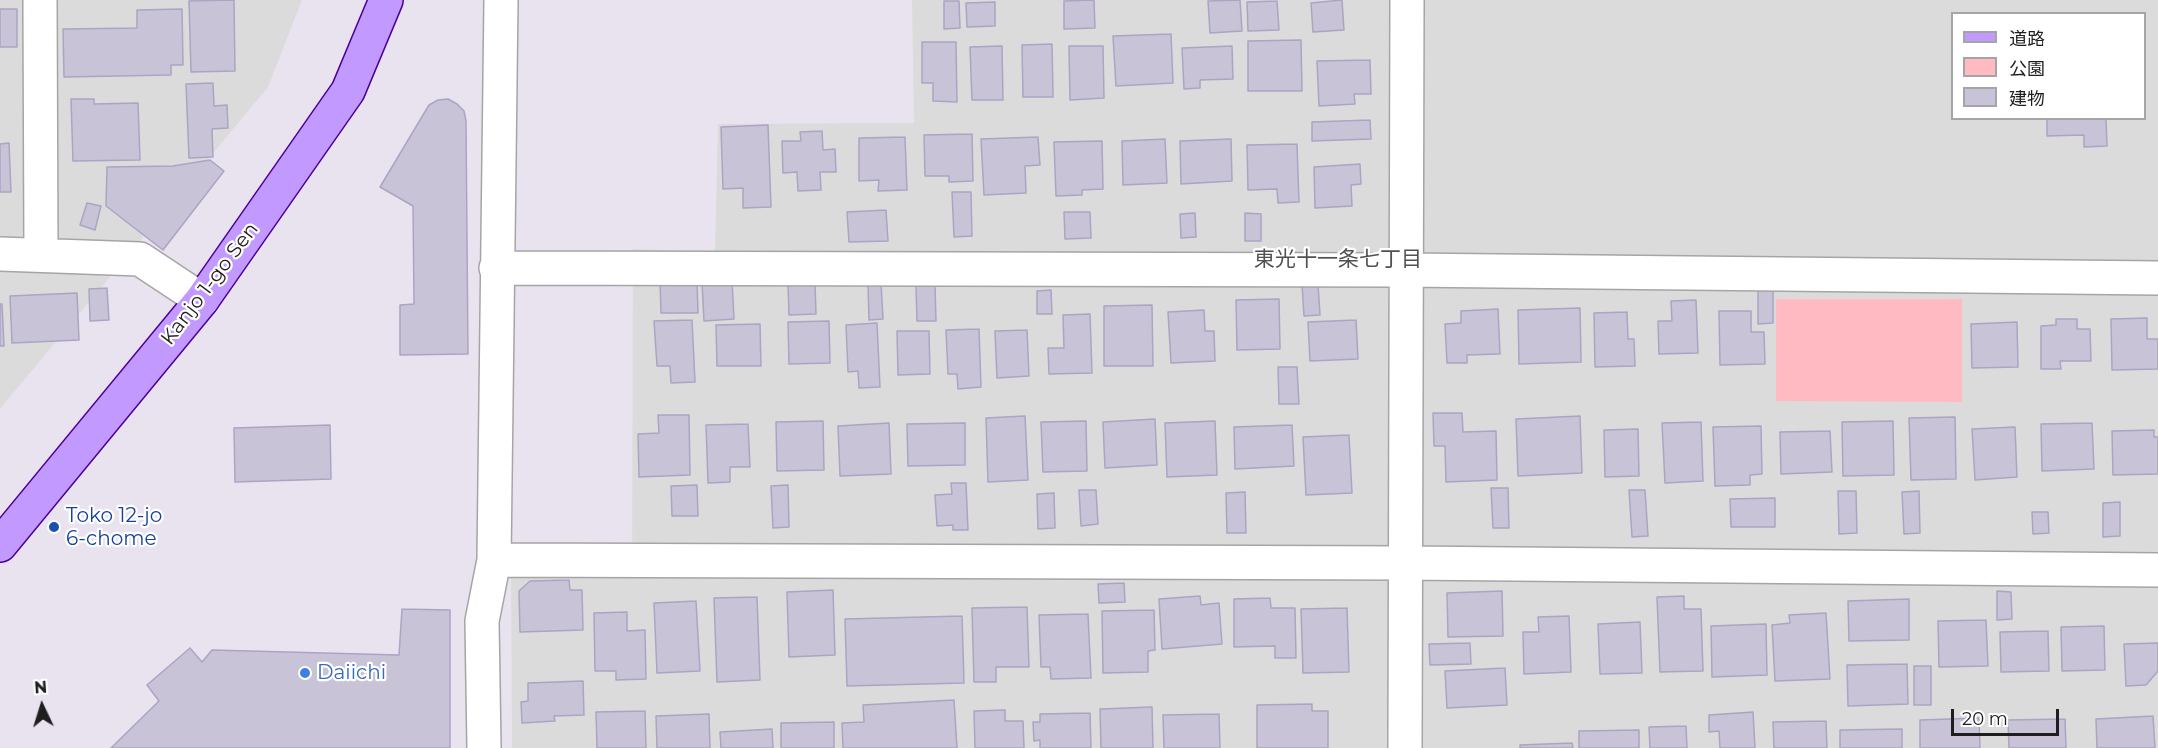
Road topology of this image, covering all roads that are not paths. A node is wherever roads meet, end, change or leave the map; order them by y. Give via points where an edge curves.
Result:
1 (40, 0) edge
2 (386, 0) edge
3 (501, 0) edge
4 (1407, 0) edge
5 (0, 254) edge
6 (41, 254) junction
7 (496, 268) junction
8 (1405, 270) junction
9 (2158, 279) edge
10 (202, 300) junction
11 (0, 545) edge
12 (494, 560) junction
13 (1406, 563) junction
14 (2158, 570) edge
15 (484, 748) edge
16 (1405, 748) edge

1 - 6 street
2 - 10 main road, Kanjo 1-go Sen via 348,91
3 - 7 street
4 - 8 street
5 - 6 street
6 - 10 street via 140,259
7 - 8 street
7 - 12 street
8 - 9 street
8 - 13 street
10 - 11 main road, Kanjo 1-go Sen
12 - 13 street
12 - 15 street via 482,621
13 - 14 street
13 - 16 street

